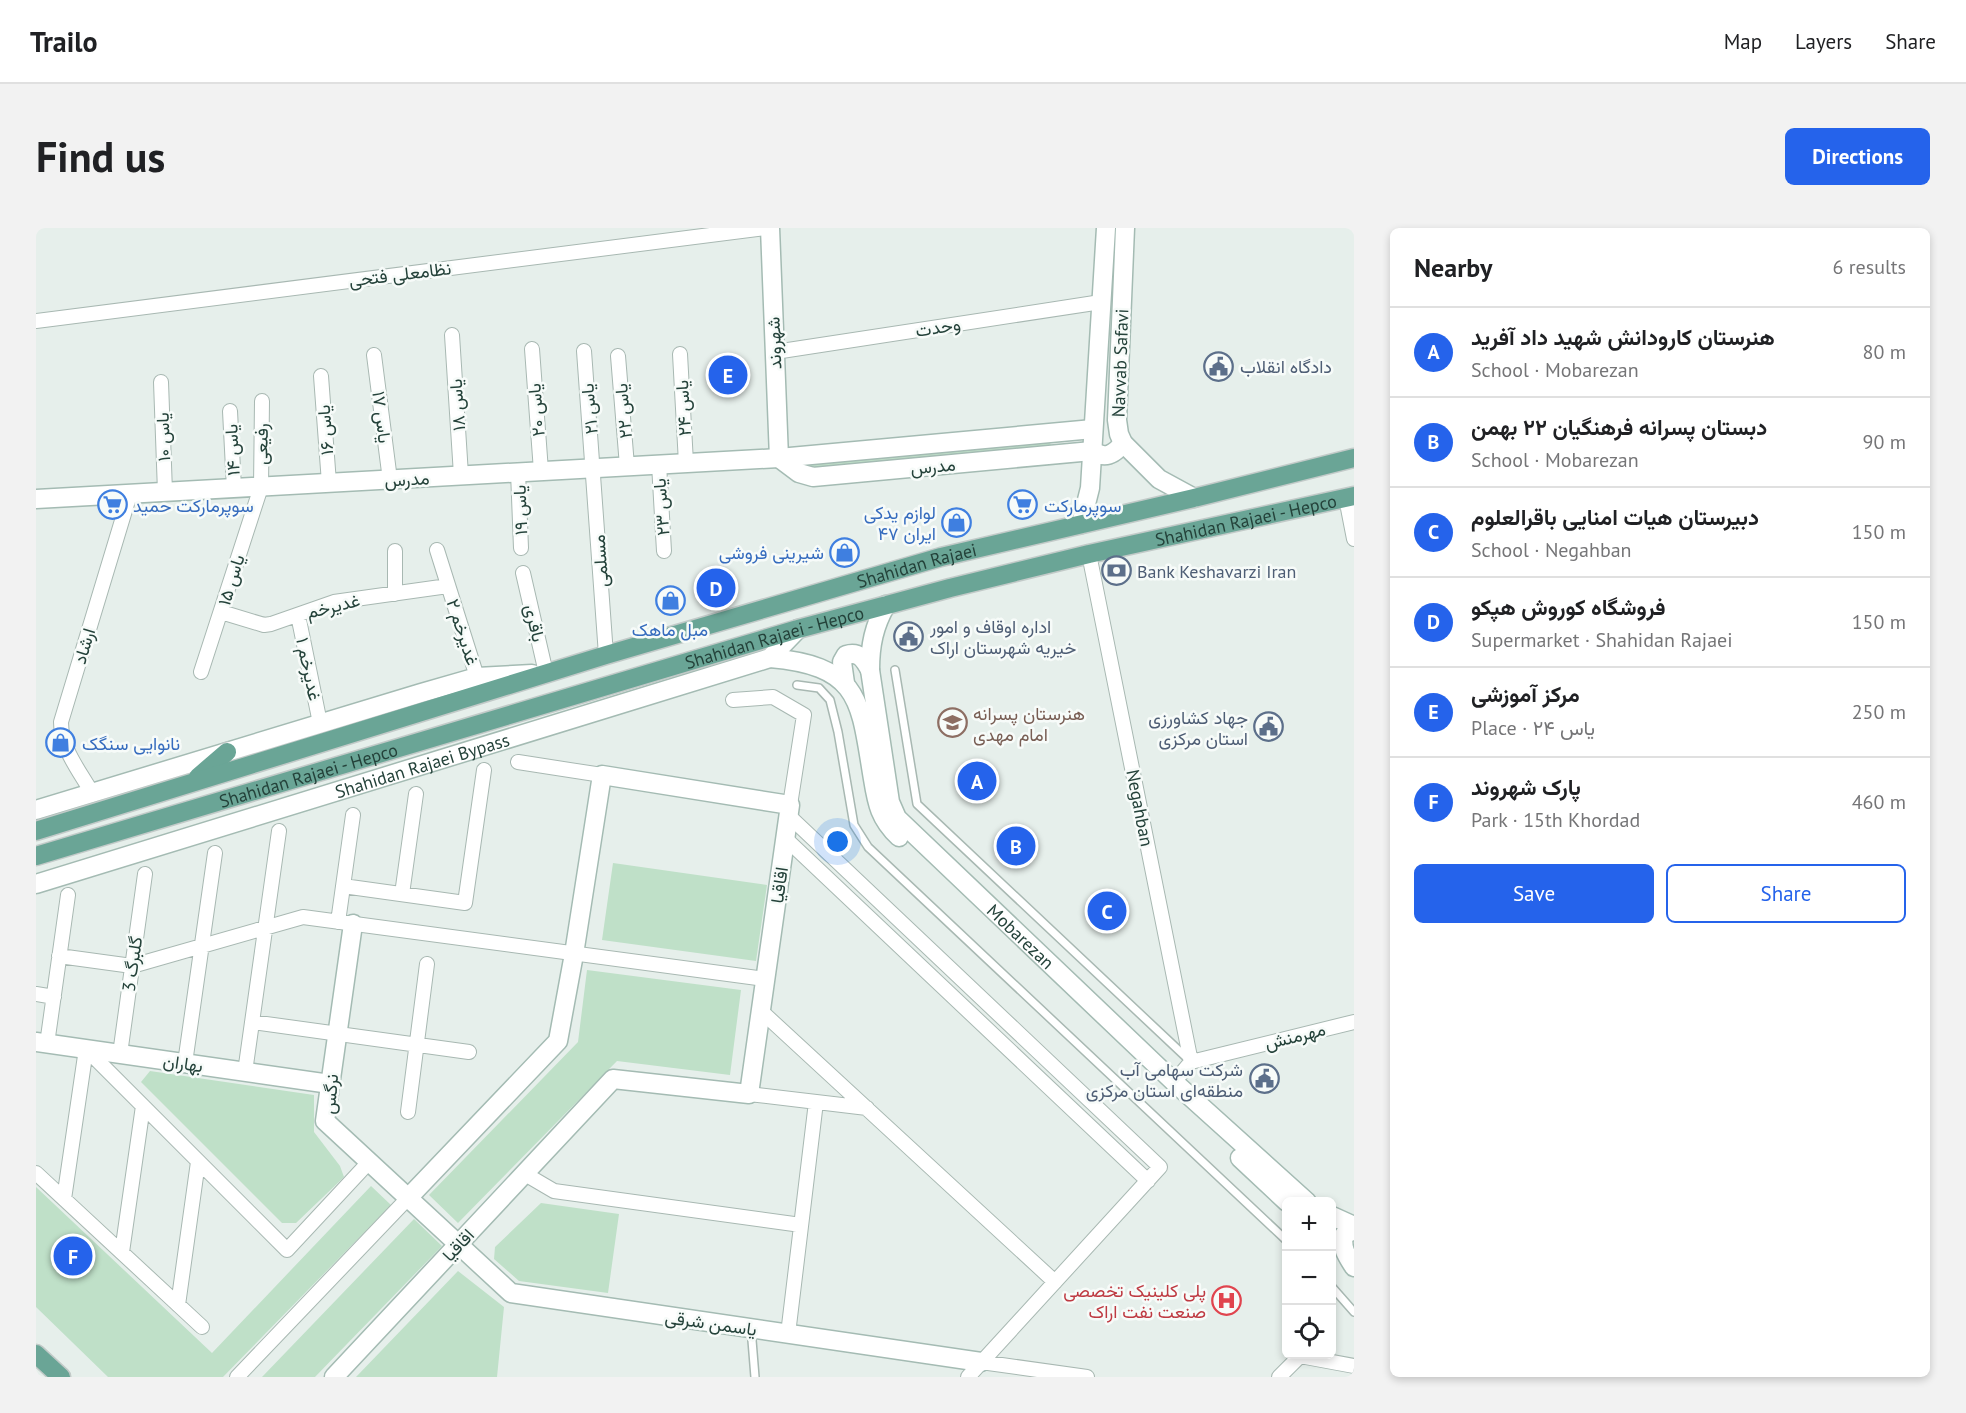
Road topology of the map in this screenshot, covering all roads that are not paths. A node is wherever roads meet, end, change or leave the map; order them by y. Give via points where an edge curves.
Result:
1 (765, 228) edge
2 (770, 228) edge
3 (1106, 228) edge
4 (1125, 228) edge
5 (1101, 302) junction
6 (36, 321) edge
7 (452, 335) dead end
8 (532, 349) dead end
9 (584, 351) dead end
10 (775, 352) junction
11 (680, 354) dead end
12 (374, 355) dead end
13 (618, 356) dead end
14 (321, 376) dead end
15 (161, 382) dead end
16 (262, 401) dead end
17 (230, 411) dead end
18 (1093, 429) junction
19 (1123, 443) junction
20 (1092, 451) junction
21 (779, 458) junction
22 (1354, 458) edge
23 (686, 463) junction
24 (659, 464) junction
25 (627, 466) junction
26 (594, 468) junction
27 (541, 471) junction
28 (518, 472) junction
29 (461, 475) junction
30 (390, 480) junction
31 (329, 483) junction
32 (261, 487) junction
33 (234, 488) junction
34 (165, 492) junction
35 (130, 494) junction
36 (1350, 497) edge
37 (1194, 498) junction
38 (36, 500) edge
39 (1081, 524) junction
40 (1354, 539) edge
41 (521, 548) dead end
42 (437, 550) dead end
43 (395, 551) dead end
44 (664, 551) dead end
45 (1089, 554) junction
46 (523, 573) dead end
47 (448, 586) junction
48 (395, 594) junction
49 (886, 605) junction
50 (221, 612) junction
51 (298, 615) junction
52 (798, 629) junction
53 (606, 655) junction
54 (770, 658) junction
55 (870, 670) junction
56 (895, 670) dead end
57 (201, 672) dead end
58 (546, 673) junction
59 (477, 677) junction
60 (845, 683) junction
61 (797, 685) dead end
62 (734, 700) dead end
63 (320, 723) junction
64 (227, 752) junction
65 (518, 762) dead end
66 (484, 770) dead end
67 (602, 775) junction
68 (192, 782) junction
69 (92, 793) junction
70 (416, 794) dead end
71 (786, 808) junction
72 (36, 810) edge
73 (353, 814) dead end
74 (36, 831) edge
75 (279, 831) dead end
76 (785, 838) junction
77 (215, 853) dead end
78 (36, 856) edge
79 (145, 874) dead end
80 (36, 884) edge
81 (343, 886) junction
82 (402, 894) junction
83 (68, 895) dead end
84 (345, 923) junction
85 (265, 928) junction
86 (202, 946) junction
87 (574, 954) junction
88 (59, 956) junction
89 (427, 963) dead end
90 (132, 966) junction
91 (765, 980) junction
92 (36, 994) edge
93 (54, 997) junction
94 (761, 1011) junction
95 (252, 1022) junction
96 (1354, 1022) edge
97 (337, 1034) junction
98 (41, 1043) edge
99 (417, 1045) junction
100 (86, 1049) junction
101 (470, 1052) dead end
102 (120, 1054) junction
103 (1191, 1062) junction
104 (185, 1063) junction
105 (245, 1072) junction
106 (1174, 1082) junction
107 (330, 1084) junction
108 (749, 1094) junction
109 (816, 1102) junction
110 (142, 1106) junction
111 (867, 1108) junction
112 (408, 1112) dead end
113 (198, 1162) junction
114 (369, 1162) junction
115 (36, 1173) edge
116 (525, 1174) junction
117 (1148, 1180) junction
118 (409, 1197) junction
119 (1282, 1197) edge
120 (1301, 1197) edge
121 (64, 1199) junction
122 (1336, 1218) edge
123 (801, 1225) junction
124 (1354, 1228) edge
125 (1282, 1235) edge
126 (459, 1244) junction
127 (122, 1252) junction
128 (1343, 1254) edge
129 (1055, 1282) junction
130 (1336, 1292) edge
131 (178, 1305) junction
132 (1354, 1312) edge
133 (202, 1327) dead end
134 (751, 1328) junction
135 (788, 1334) junction
136 (36, 1354) edge
137 (1297, 1359) edge
138 (1316, 1359) edge
139 (981, 1362) junction
140 (1354, 1366) edge
141 (61, 1377) edge
142 (237, 1377) edge
143 (334, 1377) edge
144 (755, 1377) edge
145 (968, 1377) edge
146 (1087, 1377) edge
147 (1279, 1377) edge

1 - 6 street, نظامعلی فتحی
2 - 10 street, شهروند
3 - 5 street, Navvab Safavi
4 - 19 street, Navvab Safavi via 1117,420
5 - 10 street, وحدت
5 - 18 street, Navvab Safavi
7 - 29 street, یاس ۱۸
8 - 27 street, یاس ۲۰
9 - 26 street, یاس ۲۱
10 - 21 street, شهروند
11 - 23 street, یاس ۲۴
12 - 30 street, یاس ۱۷
13 - 25 street, یاس ۲۲
14 - 31 street, یاس ۱۶
15 - 34 street, یاس ۱۰
16 - 32 street, رفیعی
17 - 33 street, یاس ۱۴
18 - 20 street, Navvab Safavi
18 - 21 street, مدرس
19 - 20 street, مدرس via 1111,455
19 - 37 street, Navvab Safavi via 1159,479
20 - 21 street, مدرس via 813,477 799,473
20 - 39 street, Navvab Safavi via 1090,488
21 - 23 street, مدرس
22 - 37 main road, Shahidan Rajaei
23 - 24 street, مدرس
24 - 25 street, مدرس
24 - 44 street, یاس ۲۳
25 - 26 street, مدرس
26 - 27 street, مدرس
26 - 53 street, مسلمی
27 - 28 street, مدرس
28 - 29 street, مدرس
28 - 41 street, یاس ۱۹
29 - 30 street, مدرس
30 - 31 street, مدرس
31 - 32 street, مدرس
32 - 33 street, مدرس
32 - 50 street, یاس ۱۵
33 - 34 street, مدرس
34 - 35 street, مدرس
35 - 38 street, مدرس
35 - 69 street, ارشاد via 61,722 63,744
36 - 40 street
36 - 45 main road, Shahidan Rajaei - Hepco
37 - 39 main road, Shahidan Rajaei
39 - 53 main road, Shahidan Rajaei via 941,557
42 - 47 street, غدیرخم ۲
43 - 48 street
45 - 49 main road, Shahidan Rajaei - Hepco
45 - 103 street, Negahban
46 - 58 street, باقری
47 - 48 street, غدیرخم
47 - 59 street, غدیرخم ۲
48 - 51 street, غدیرخم via 334,602
49 - 52 main road, Shahidan Rajaei - Hepco
49 - 55 street, Mobarezan via 870,647
50 - 51 street, غدیرخم via 264,625
50 - 57 street, یاس ۱۵
51 - 63 street, غدیرخم ۱
52 - 54 street, Shahidan Rajaei Bypass
52 - 78 main road, Shahidan Rajaei - Hepco
53 - 58 main road, Shahidan Rajaei
54 - 60 street via 813,666
54 - 80 street, Shahidan Rajaei Bypass
55 - 60 street via 859,655 846,655 842,662
55 - 106 street, Mobarezan via 890,802 897,819
56 - 103 lane via 917,804
58 - 59 street
58 - 68 main road, Shahidan Rajaei - Hepco
59 - 63 street
60 - 119 street, Mobarezan via 862,713 880,814 895,833
61 - 125 lane via 819,688 830,700 854,825 868,848
62 - 71 street via 773,697 800,712
63 - 64 street
64 - 68 main road
64 - 69 street
65 - 67 street
66 - 82 street via 465,903
67 - 71 street
67 - 87 street
68 - 74 main road, Shahidan Rajaei - Hepco
69 - 72 street
70 - 82 street
71 - 76 street, اقاقیا
71 - 117 street via 1160,1167
73 - 81 street
75 - 85 street
76 - 91 street, اقاقیا
76 - 117 street
77 - 86 street
79 - 90 street, گلبرگ 3
81 - 82 street
81 - 84 street
83 - 88 street
84 - 85 street via 303,917
84 - 87 street
84 - 97 street, نرگس
85 - 86 street
85 - 95 street
86 - 90 street
86 - 104 street
87 - 91 street
87 - 118 street via 558,1041
88 - 90 street
88 - 93 street
89 - 99 street
90 - 102 street, گلبرگ 3
91 - 94 street, اقاقیا
92 - 93 street
93 - 98 street
94 - 108 street, اقاقیا
94 - 111 street
95 - 97 street
95 - 105 street
96 - 103 street, مهرمنش
97 - 99 street
97 - 107 street, نرگس
98 - 100 street, بهاران
99 - 101 street
99 - 112 street
100 - 102 street, بهاران
100 - 110 street
100 - 121 street
102 - 104 street, بهاران
103 - 106 street
104 - 105 street, بهاران
105 - 107 street, بهاران
106 - 120 street, Mobarezan
107 - 114 street, نرگس via 325,1121
108 - 109 street
108 - 116 street, اقاقیا via 613,1078
109 - 111 street
109 - 123 street
110 - 113 street
110 - 127 street
111 - 129 street
113 - 114 street via 287,1250
113 - 131 street
114 - 118 street, نرگس
115 - 121 street
116 - 123 street via 554,1191
116 - 126 street, اقاقیا
117 - 129 street
118 - 126 street, نرگس
118 - 142 street
121 - 127 street
122 - 124 street
123 - 135 street
124 - 128 street via 1344,1235
126 - 134 street, یاسمن شرقی via 511,1293
126 - 143 street, اقاقیا
127 - 131 street
129 - 139 street
130 - 132 lane
131 - 133 street
134 - 135 street, یاسمن شرقی
134 - 144 lane
135 - 139 street, یاسمن شرقی
136 - 141 main road
137 - 147 street
138 - 140 street
139 - 145 street
139 - 146 street

